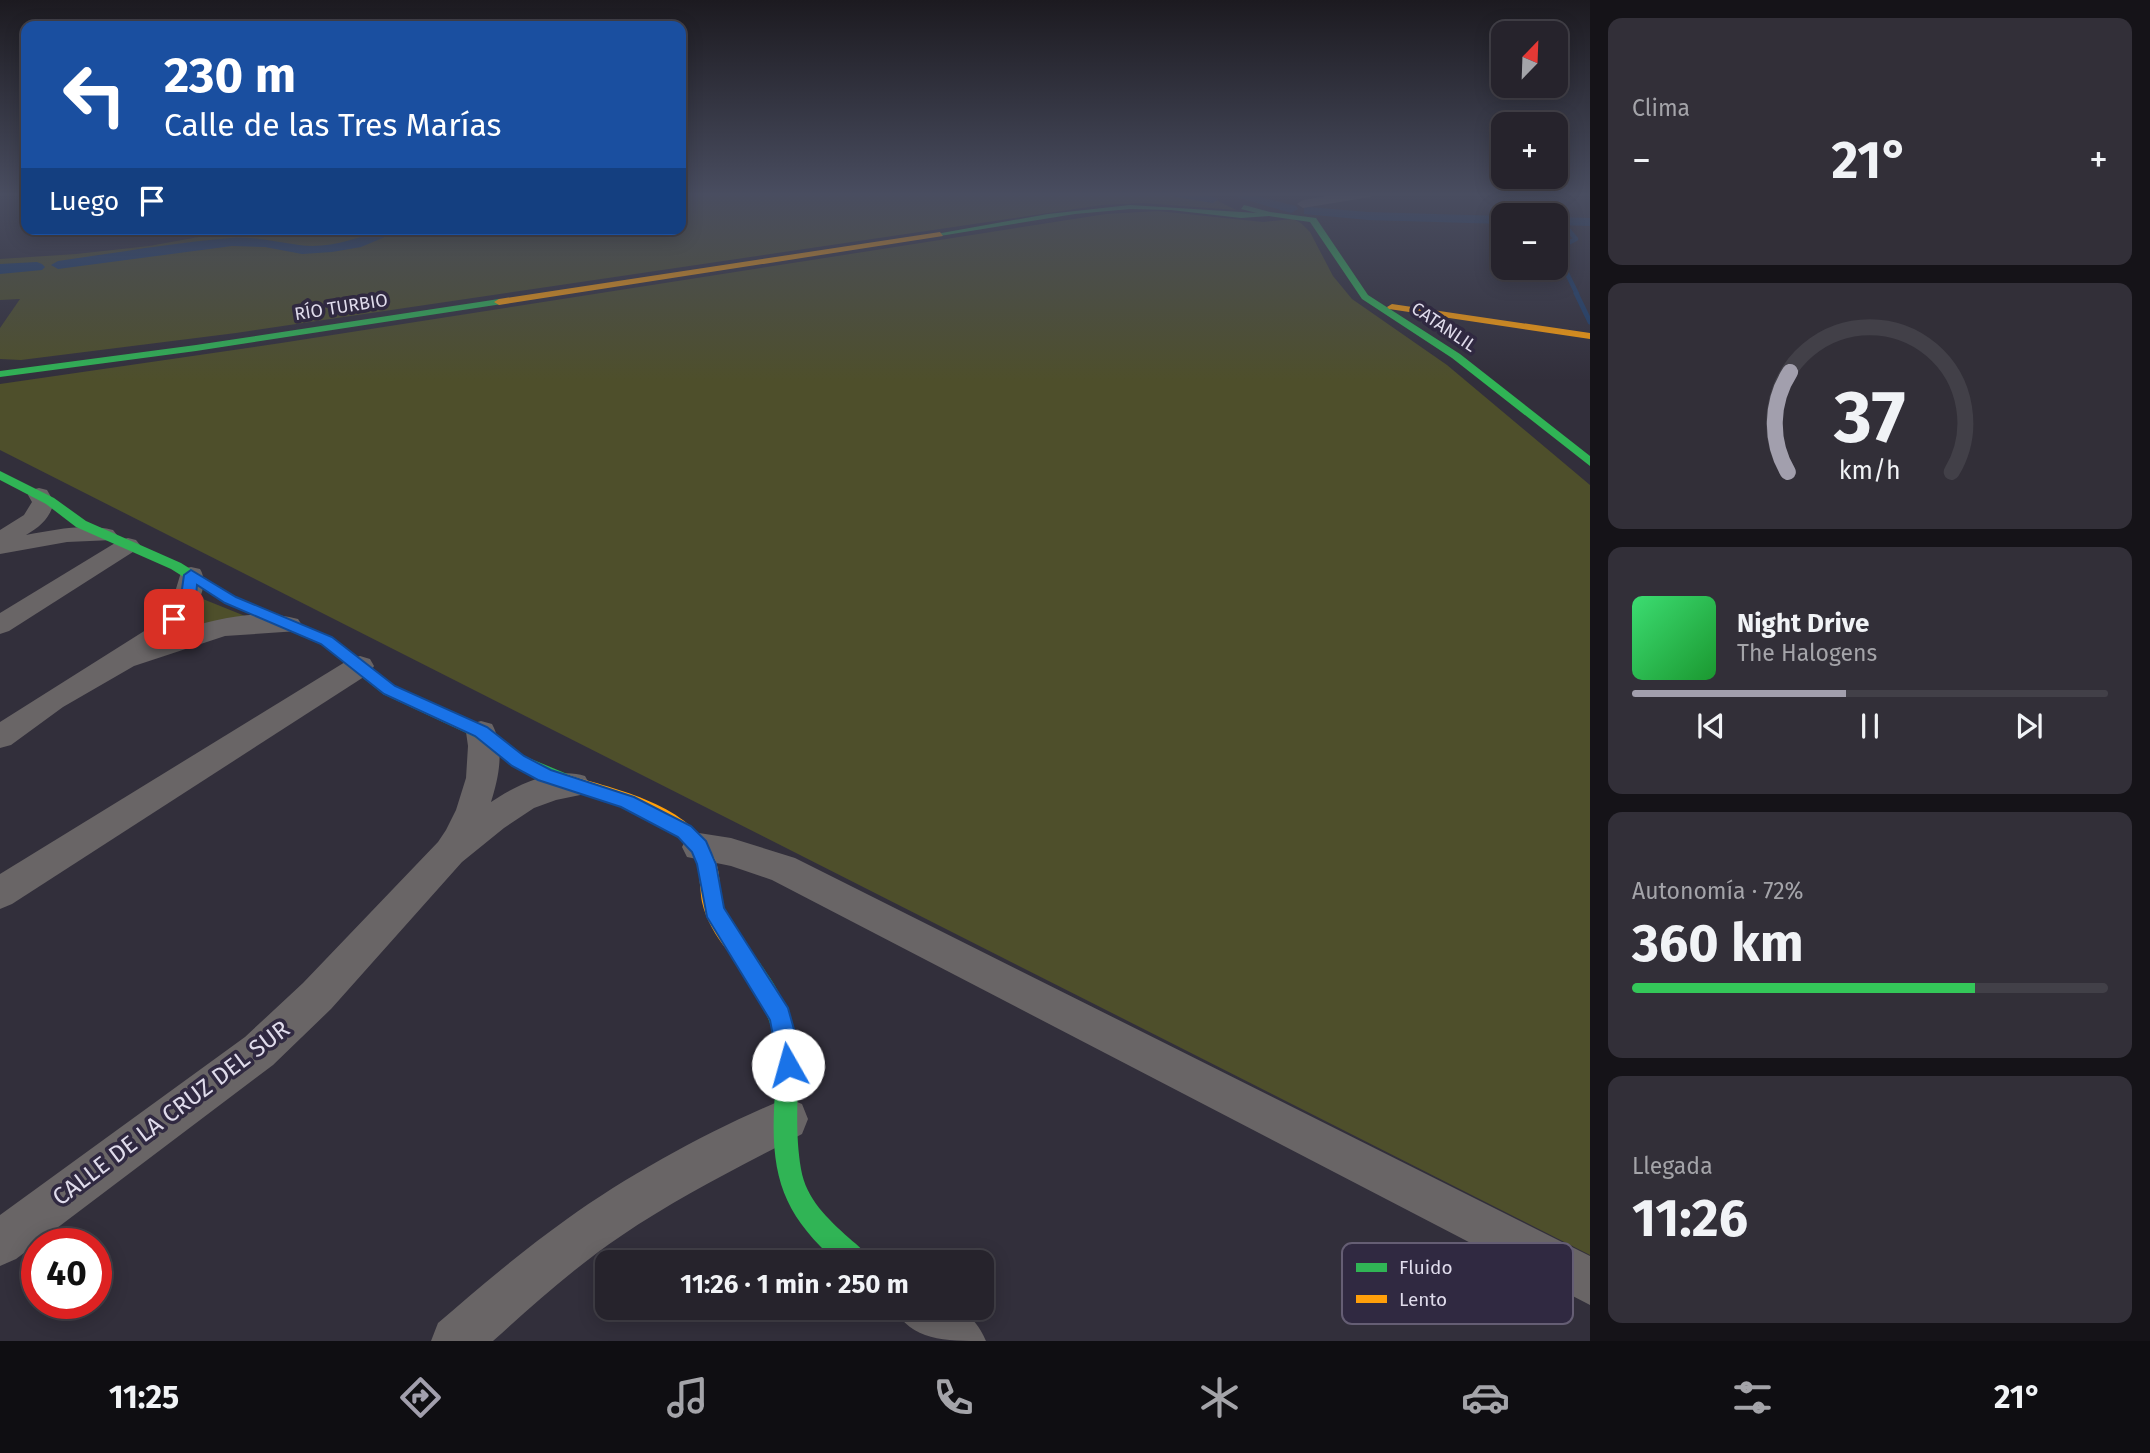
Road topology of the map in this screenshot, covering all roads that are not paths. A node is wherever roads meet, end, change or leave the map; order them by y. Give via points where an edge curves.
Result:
1 (801, 256) edge
2 (1336, 256) edge
3 (1376, 305) junction
4 (1394, 316) junction
5 (1590, 336) edge
6 (1590, 345) edge
7 (0, 374) edge
8 (1590, 462) edge
9 (0, 475) edge
10 (39, 495) junction
11 (0, 540) edge
12 (117, 540) junction
13 (0, 547) edge
14 (191, 575) junction
15 (0, 625) edge
16 (293, 626) junction
17 (124, 659) junction
18 (360, 666) junction
19 (481, 732) junction
20 (0, 737) edge
21 (574, 785) junction
22 (699, 847) junction
23 (450, 852) junction
24 (0, 893) edge
25 (787, 1119) junction
26 (0, 1243) edge
27 (1516, 1243) edge
28 (844, 1250) edge
29 (1573, 1272) edge
30 (1590, 1281) edge
31 (934, 1320) edge
32 (456, 1341) edge
33 (961, 1341) edge

1 - 7 street, RÍO TURBIO
2 - 3 street, CATANLIL via 1358,289
3 - 4 street, CATANLIL
3 - 5 street
4 - 6 street
4 - 8 street, CATANLIL via 1465,363
9 - 10 street
10 - 11 street via 41,511
10 - 12 street via 81,524
12 - 13 street via 67,536
12 - 14 street
12 - 15 street
14 - 16 street via 230,600
14 - 17 street via 188,596 174,619
16 - 17 street via 259,622 220,628
16 - 18 street via 327,640
17 - 20 street
18 - 19 street via 408,701
18 - 24 street
19 - 21 street via 518,761
19 - 23 street, CALLE DE LA CRUZ DEL SUR via 486,755 483,767 467,824
21 - 22 street via 658,815 685,831
21 - 23 street, CALLE DE LA CRUZ DEL SUR via 549,788 520,800
22 - 25 street via 707,864 714,910 780,1016 788,1047
22 - 27 street via 783,869
23 - 26 street, CALLE DE LA CRUZ DEL SUR via 278,1034
25 - 28 street via 787,1157 796,1195 820,1229
25 - 32 street via 604,1220 538,1269
29 - 30 street
31 - 33 street

